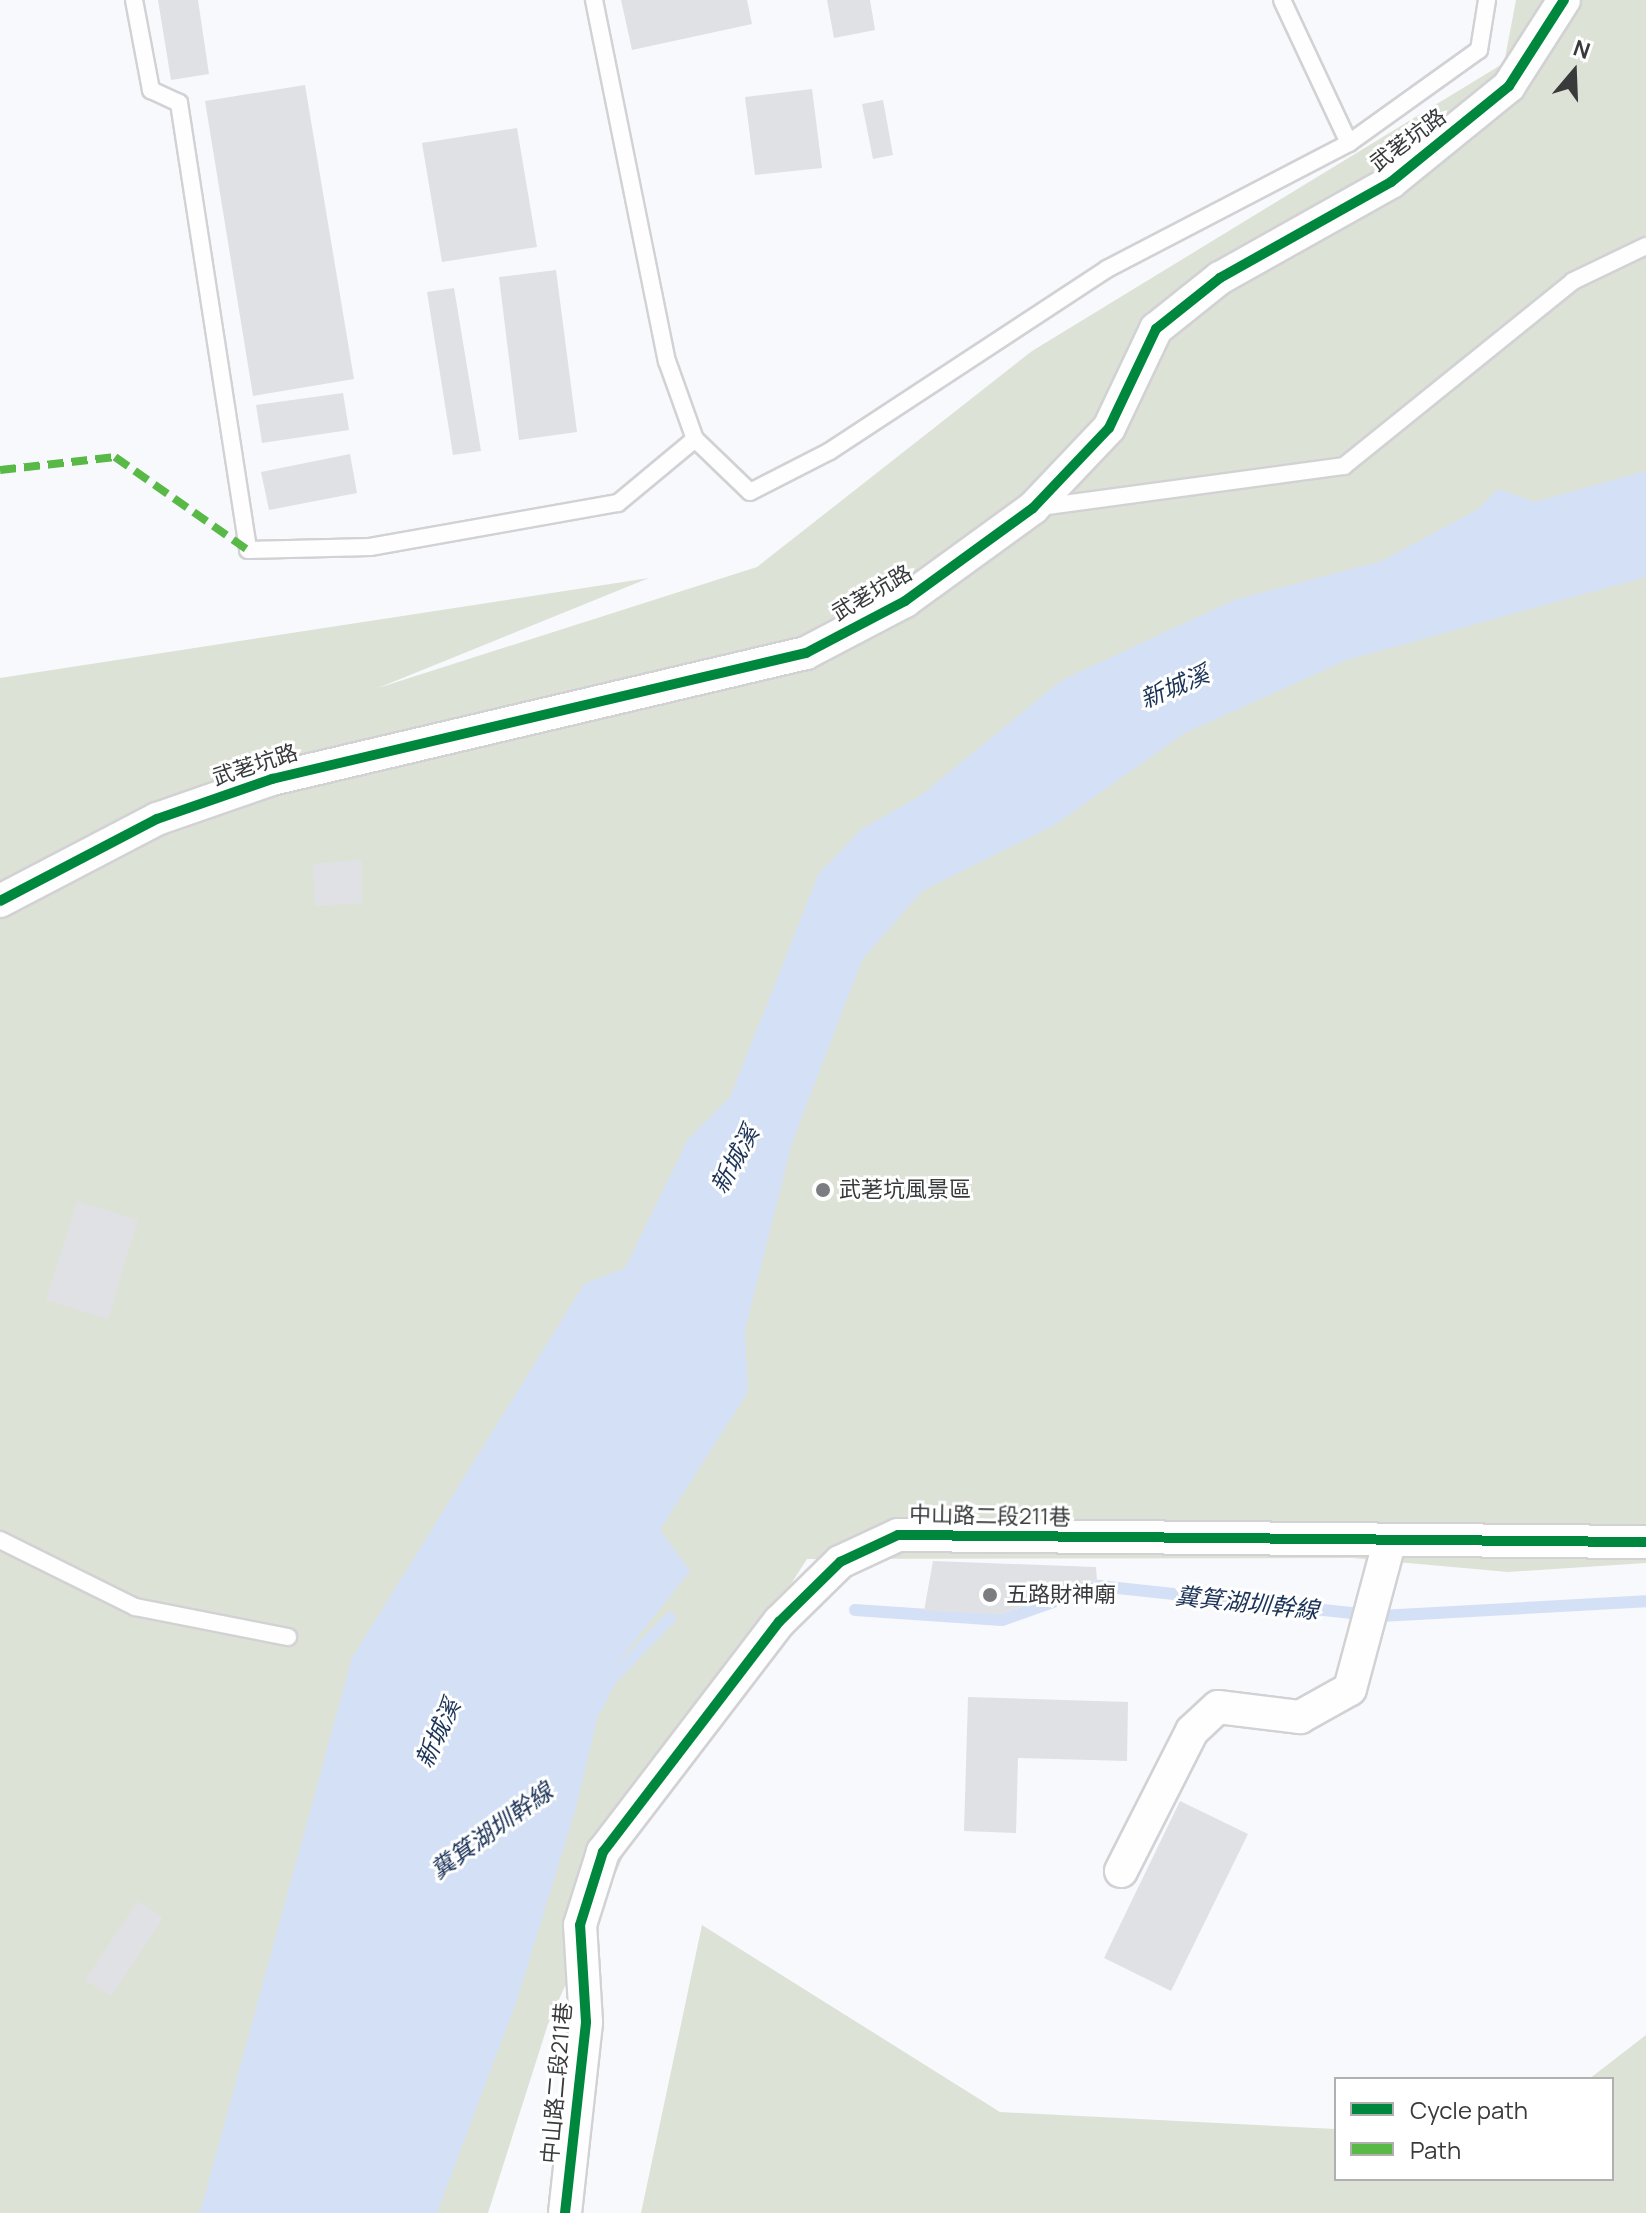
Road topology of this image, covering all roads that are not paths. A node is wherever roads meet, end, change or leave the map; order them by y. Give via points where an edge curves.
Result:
1 (134, 0) edge
2 (594, 0) edge
3 (1282, 0) edge
4 (1487, 0) edge
5 (1564, 0) edge
6 (1349, 143) junction
7 (1646, 246) edge
8 (695, 439) junction
9 (1033, 508) junction
10 (0, 901) edge
11 (0, 1540) edge
12 (1646, 1542) edge
13 (1389, 1543) junction
14 (288, 1637) dead end
15 (1121, 1871) dead end
16 (565, 2213) edge

1 - 8 lane via 151,90 179,103 248,550 370,547 618,503
2 - 8 lane via 667,361
3 - 6 lane
4 - 6 lane via 1479,50
5 - 9 street, 武荖坑路 via 1509,86 1391,182 1220,278 1156,329 1109,428
6 - 8 lane via 1107,269 830,451 750,492
7 - 9 lane via 1573,281 1344,466
9 - 10 street, 武荖坑路 via 905,601 806,653 272,779 157,819
11 - 14 lane via 135,1607
12 - 13 street, 中山路二段211巷
13 - 15 street via 1350,1689 1300,1717 1218,1707 1192,1731
13 - 16 street, 中山路二段211巷 via 898,1535 840,1562 779,1622 603,1852 580,1925 586,2022

